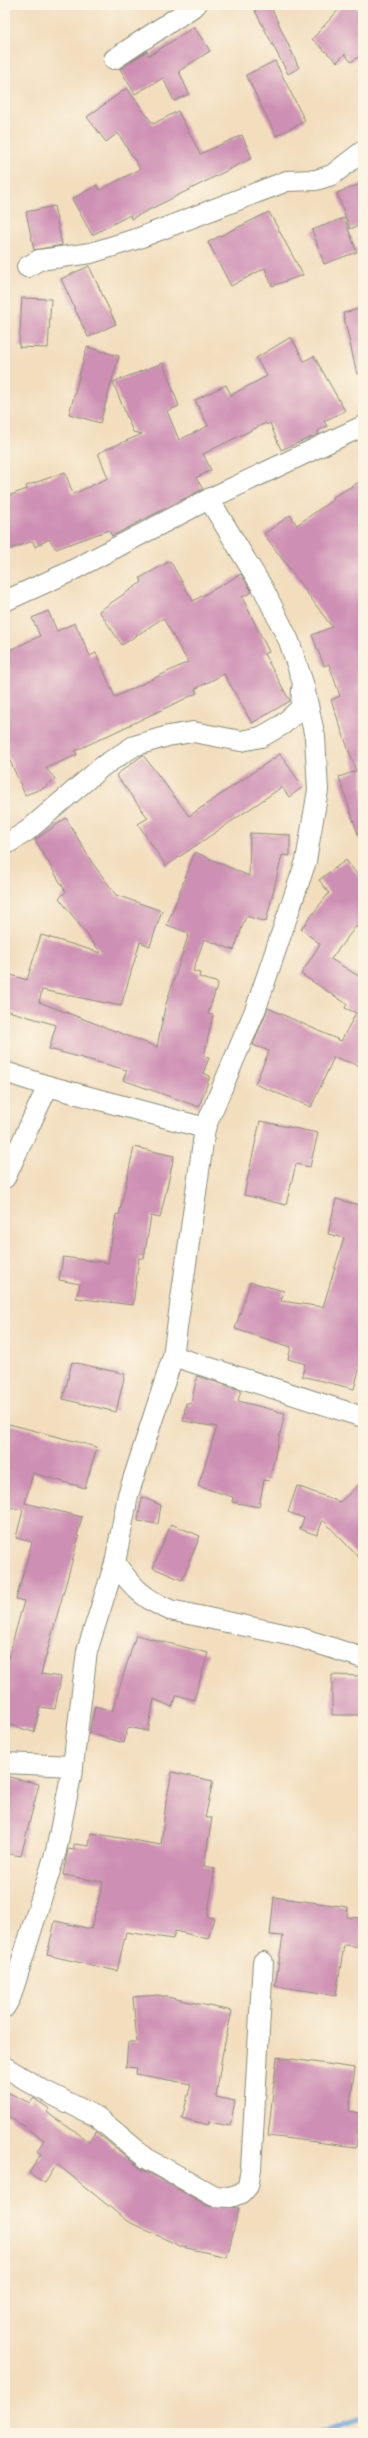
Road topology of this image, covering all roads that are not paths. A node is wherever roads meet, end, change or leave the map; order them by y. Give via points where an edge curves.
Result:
1 (196, 5) edge
2 (114, 59) dead end
3 (363, 151) edge
4 (27, 266) dead end
5 (363, 426) edge
6 (209, 499) junction
7 (5, 601) edge
8 (302, 683) junction
9 (5, 845) edge
10 (5, 1072) edge
11 (48, 1086) junction
12 (205, 1128) junction
13 (5, 1178) edge
14 (173, 1356) junction
15 (363, 1418) edge
16 (115, 1563) junction
17 (363, 1658) edge
18 (5, 1763) edge
19 (73, 1766) junction
20 (263, 1962) dead end
21 (5, 2007) edge
22 (5, 2067) edge

1 - 2 street
3 - 4 street via 332,175 316,180 288,181 139,238 92,253 39,260
5 - 6 street
6 - 7 street via 67,574
6 - 8 street via 264,590 289,640
8 - 9 street via 301,708 282,725 261,737 241,741 193,732 134,746 103,766 27,831
8 - 12 street via 315,737 318,790 306,862 256,1008
10 - 11 street
11 - 12 street
11 - 13 street
12 - 14 street
14 - 15 street
14 - 16 street via 128,1495
16 - 17 street via 134,1588 152,1603 170,1610 298,1636
16 - 19 street via 87,1651
18 - 19 street
19 - 21 street via 56,1851 11,1996
20 - 22 street via 251,2169 248,2186 242,2193 230,2197 214,2196 146,2158 97,2117 39,2088

